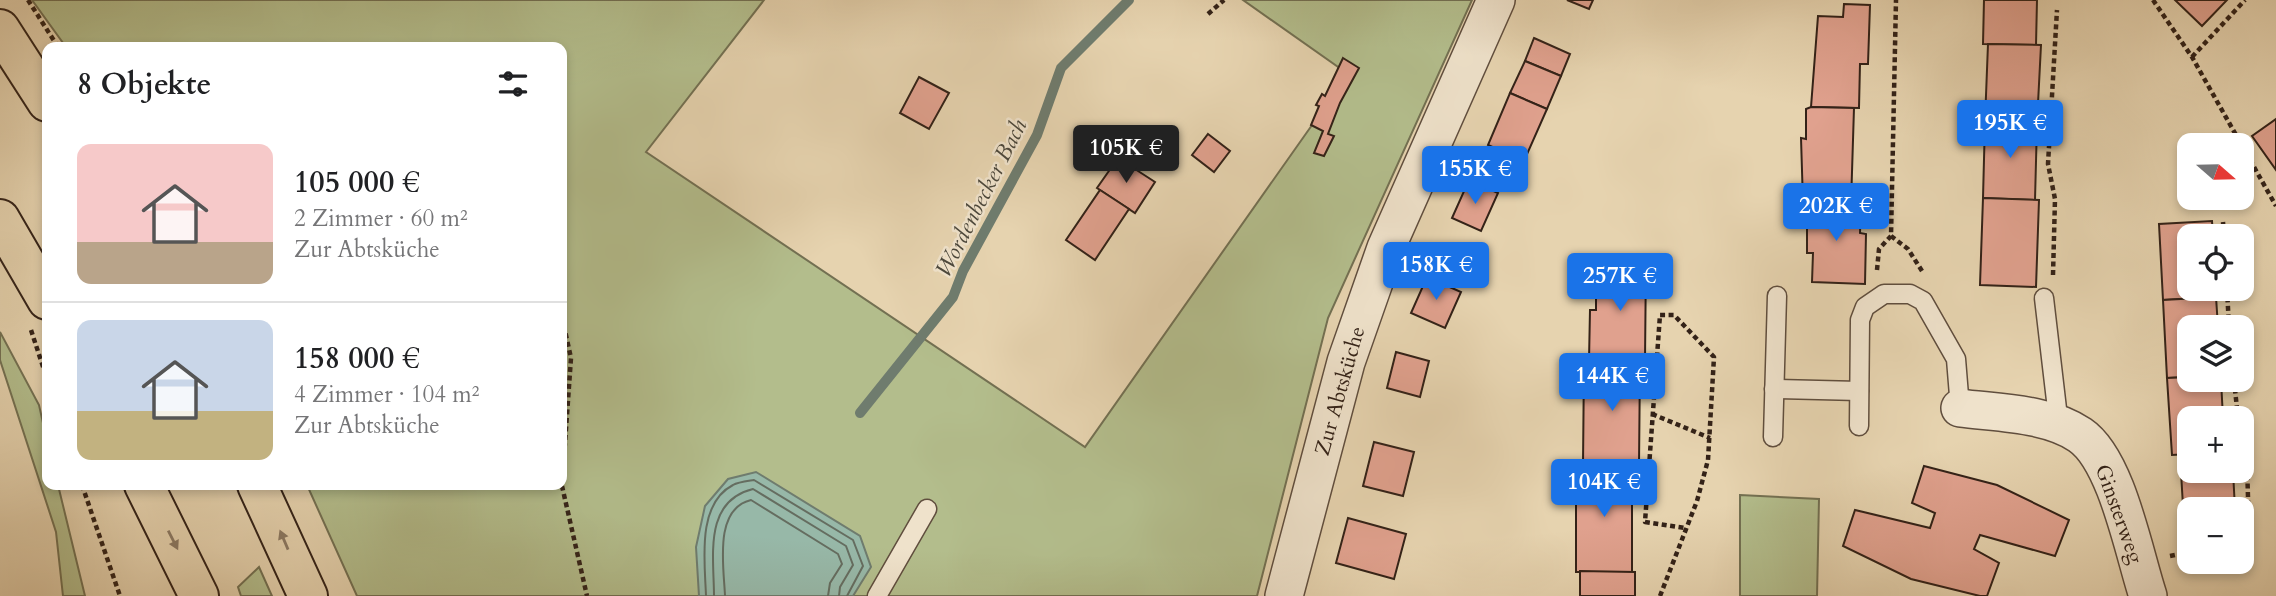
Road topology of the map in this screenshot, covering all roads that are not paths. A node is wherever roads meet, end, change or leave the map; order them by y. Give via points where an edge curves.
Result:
1 (1496, 0) edge
2 (0, 29) edge
3 (42, 94) edge
4 (0, 219) edge
5 (42, 291) edge
6 (1777, 296) dead end
7 (2044, 298) road end
8 (1774, 389) junction
9 (1859, 391) junction
10 (1960, 408) joint
11 (1859, 426) dead end
12 (2059, 426) junction
13 (1773, 437) dead end
14 (146, 490) edge
15 (259, 490) edge
16 (927, 509) dead end
17 (199, 596) edge
18 (308, 596) edge
19 (877, 596) edge
20 (1284, 596) edge
21 (2148, 596) edge

1 - 20 street, Zur Abtsküche via 1386,248 1346,362
2 - 3 highway
4 - 5 highway
6 - 8 lane
7 - 12 lane
8 - 9 lane
8 - 13 lane
9 - 10 lane via 1860,320 1875,299 1897,292 1923,301 1956,359
9 - 11 lane
10 - 12 street, Ginsterweg via 2025,416
12 - 21 street, Ginsterweg via 2081,435 2100,458
14 -> 17 highway
18 -> 15 highway
16 - 19 lane

